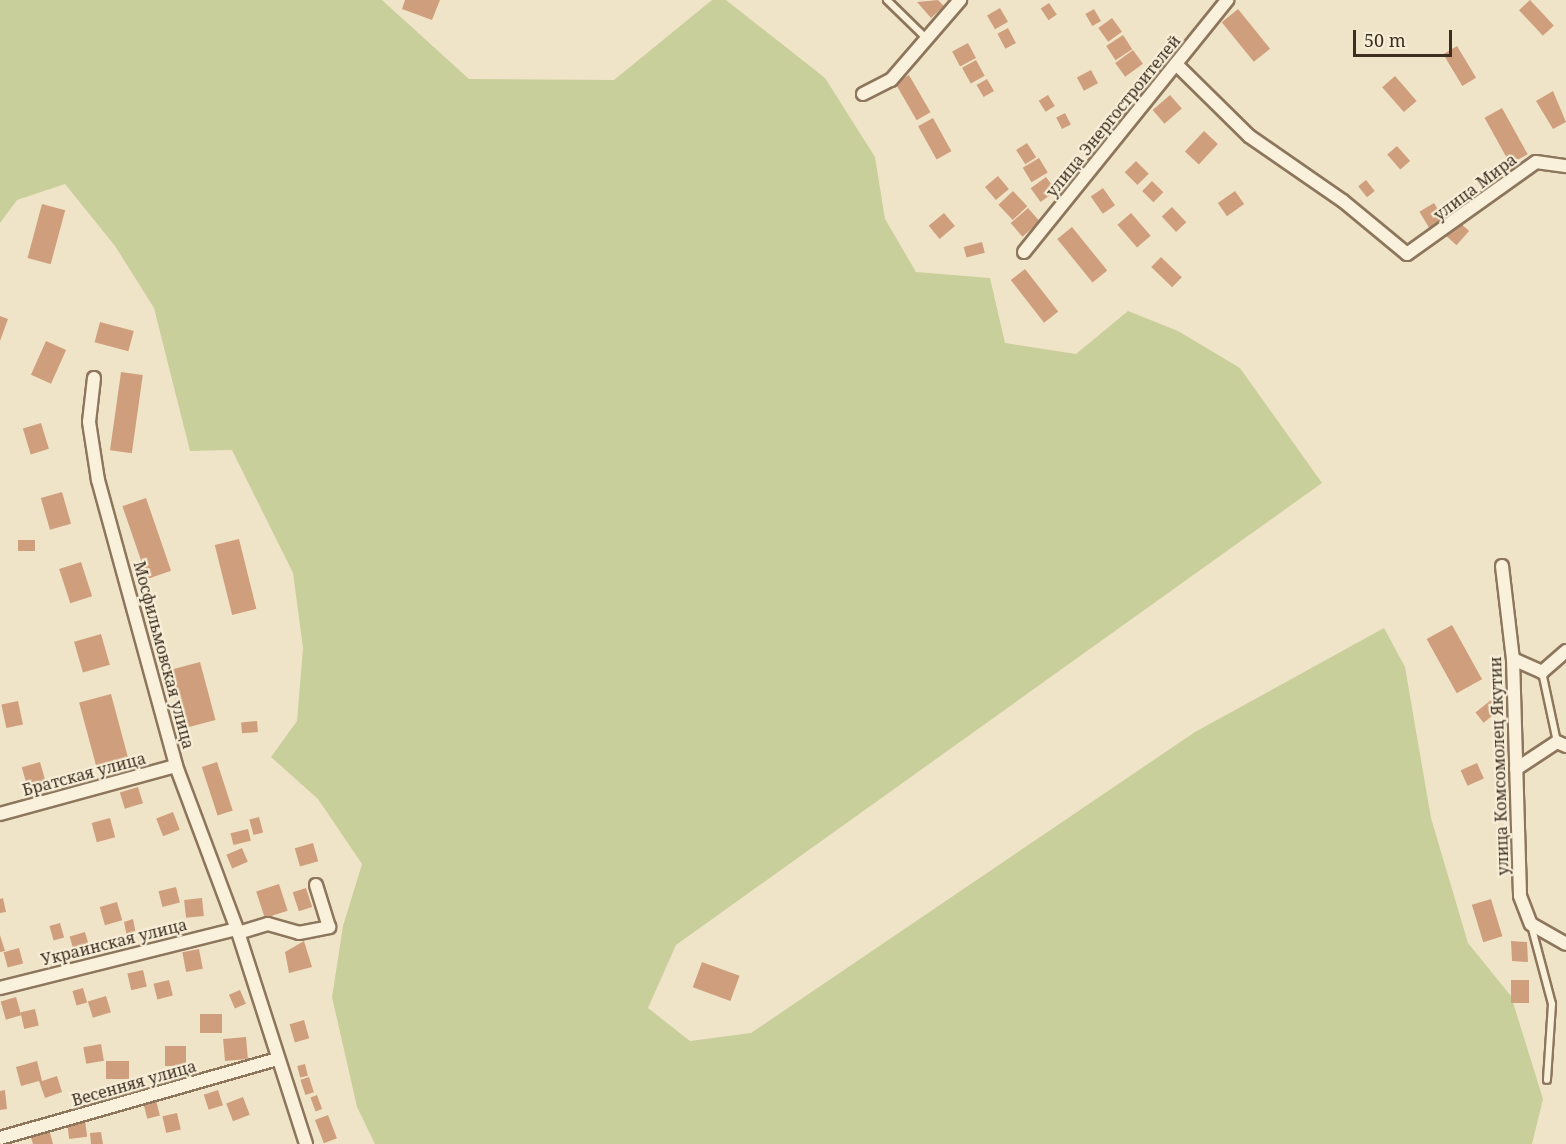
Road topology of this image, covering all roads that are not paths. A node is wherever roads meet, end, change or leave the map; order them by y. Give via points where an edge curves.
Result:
1 (887, 0) edge
2 (960, 0) edge
3 (1227, 0) edge
4 (928, 39) junction
5 (1176, 64) junction
6 (863, 94) dead end
7 (1566, 166) edge
8 (1024, 252) dead end
9 (94, 378) dead end
10 (1502, 566) dead end
11 (1566, 651) edge
12 (1513, 659) junction
13 (1542, 672) junction
14 (1562, 744) edge
15 (176, 766) junction
16 (1516, 769) junction
17 (0, 814) edge
18 (316, 885) dead end
19 (1531, 924) junction
20 (237, 931) junction
21 (1566, 944) edge
22 (0, 988) edge
23 (277, 1059) junction
24 (1547, 1080) dead end
25 (0, 1138) edge
26 (306, 1144) edge

1 - 4 lane
2 - 4 street
3 - 5 street, улица Энергостроителей
4 - 6 street via 891,80
5 - 7 street, улица Мира via 1249,136 1407,254 1536,162
5 - 8 street, улица Энергостроителей
9 - 15 street, Мосфильмовская улица via 89,422 98,480
10 - 12 street, улица Комсомолец Якутии
11 - 13 street
12 - 13 street
12 - 16 street, улица Комсомолец Якутии
13 - 14 lane
14 - 16 street
15 - 17 street, Братская улица
15 - 20 street, Мосфильмовская улица
16 - 19 street, улица Комсомолец Якутии via 1520,896
18 - 20 street via 328,927 299,933 268,924
19 - 21 street
19 - 24 lane via 1552,1004
20 - 22 street, Украинская улица
20 - 23 street, Мосфильмовская улица
23 - 25 street, Весенняя улица
23 - 26 street, Мосфильмовская улица

